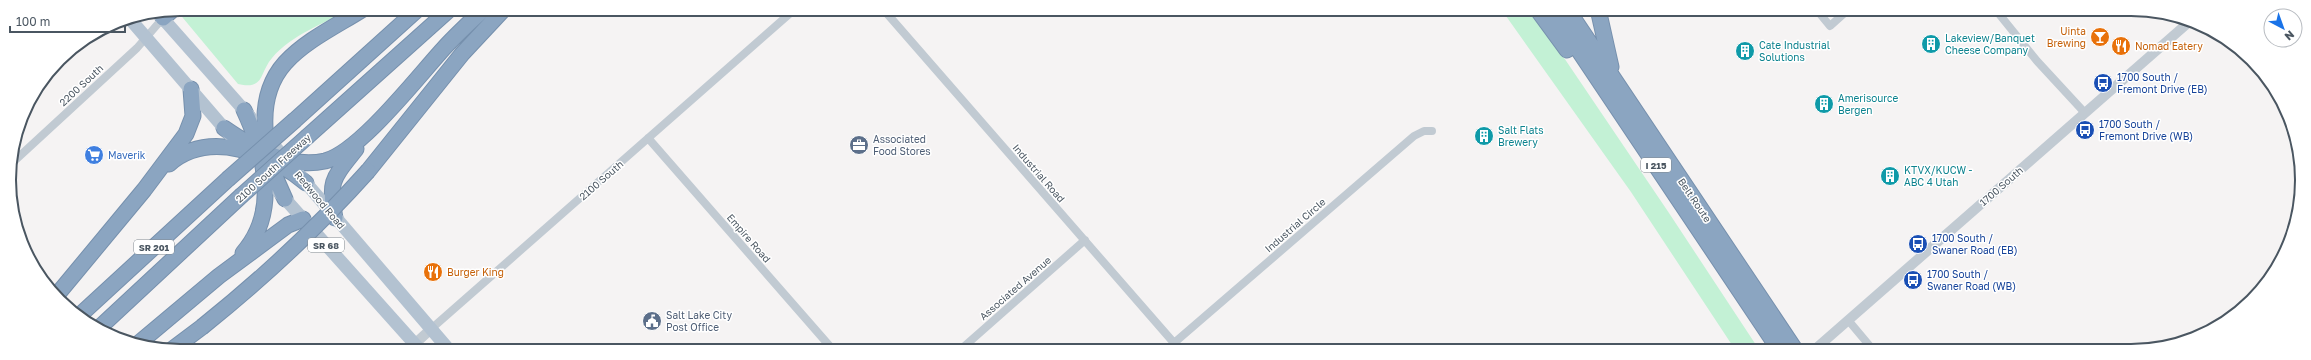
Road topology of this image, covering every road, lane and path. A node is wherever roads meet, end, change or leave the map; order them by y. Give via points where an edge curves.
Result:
1 (166, 16) edge
2 (352, 16) edge
3 (410, 16) edge
4 (442, 16) edge
5 (477, 16) edge
6 (498, 16) edge
7 (787, 16) edge
8 (889, 16) edge
9 (1542, 16) edge
10 (1556, 16) edge
11 (1572, 16) edge
12 (1599, 16) edge
13 (1822, 16) edge
14 (1841, 16) edge
15 (2001, 16) edge
16 (162, 17) edge
17 (134, 23) edge
18 (2185, 25) edge
19 (146, 38) junction
20 (1615, 81) junction
21 (191, 89) junction
22 (244, 110) joint
23 (2085, 113) junction
24 (374, 124) junction
25 (224, 128) junction
26 (1432, 130) dead end
27 (648, 138) junction
28 (1639, 141) junction
29 (244, 151) junction
30 (265, 151) junction
31 (17, 158) edge
32 (288, 160) junction
33 (265, 175) junction
34 (306, 183) junction
35 (144, 190) junction
36 (285, 199) junction
37 (335, 218) junction
38 (303, 219) junction
39 (1085, 240) junction
40 (219, 276) junction
41 (60, 291) edge
42 (83, 312) edge
43 (1848, 320) junction
44 (103, 325) edge
45 (431, 329) junction
46 (143, 340) edge
47 (1779, 341) edge
48 (1174, 343) joint
49 (179, 344) edge
50 (411, 344) edge
51 (418, 344) edge
52 (444, 344) edge
53 (828, 344) edge
54 (967, 344) edge
55 (1821, 344) edge
56 (1868, 344) edge

1 - 22 main road
2 - 30 highway via 303,48 280,70 267,101
3 - 42 highway, SR 201, bridge
4 - 44 highway, 2100 South Freeway / SR 201, bridge via 241,196
5 - 24 highway
6 - 49 highway, bridge via 467,49 338,205 249,290
7 - 27 street, 2100 South
8 - 39 street, Industrial Road
9 - 28 highway via 1614,114
10 - 28 highway, Belt Route / I 215
11 - 20 highway, Belt Route / I 215
12 - 20 highway via 1603,41
13 - 14 street via 1830,26
15 - 23 street via 2037,61
16 - 19 street, 2200 South
17 - 19 main road, SR 68
18 - 23 street, 1700 South
19 - 21 main road, SR 68
19 - 31 street, 2200 South
20 - 47 highway, Belt Route / I 215
21 - 25 main road, SR 68
21 - 35 highway via 193,112 189,129
22 - 30 highway
23 - 43 street, 1700 South
24 - 32 highway via 334,158 315,162
24 - 37 highway via 333,181
25 - 29 main road, SR 68
25 - 30 highway
26 - 48 street, Industrial Circle via 1414,136
27 - 45 street, 2100 South
27 - 53 street, Empire Road
28 - 47 highway, Belt Route / I 215
29 - 30 highway
29 - 33 main road, SR 68
29 - 35 highway via 218,146 191,150 175,159
30 - 32 highway
30 - 33 highway
30 - 34 highway
30 - 36 highway
32 - 34 main road, Redwood Road / SR 68
33 - 36 main road, SR 68
33 - 40 highway via 264,209 258,231 244,251
34 - 37 main road, Redwood Road / SR 68
35 - 41 highway
36 - 38 main road, SR 68
37 - 45 main road, Redwood Road / SR 68
38 - 40 highway via 288,225
38 - 50 main road, SR 68
39 - 48 street, Industrial Road
39 - 54 street, Associated Avenue
40 - 46 highway
43 - 55 street, 1700 South
43 - 56 street
45 - 51 street, 2100 South
45 - 52 main road, Redwood Road / SR 68

